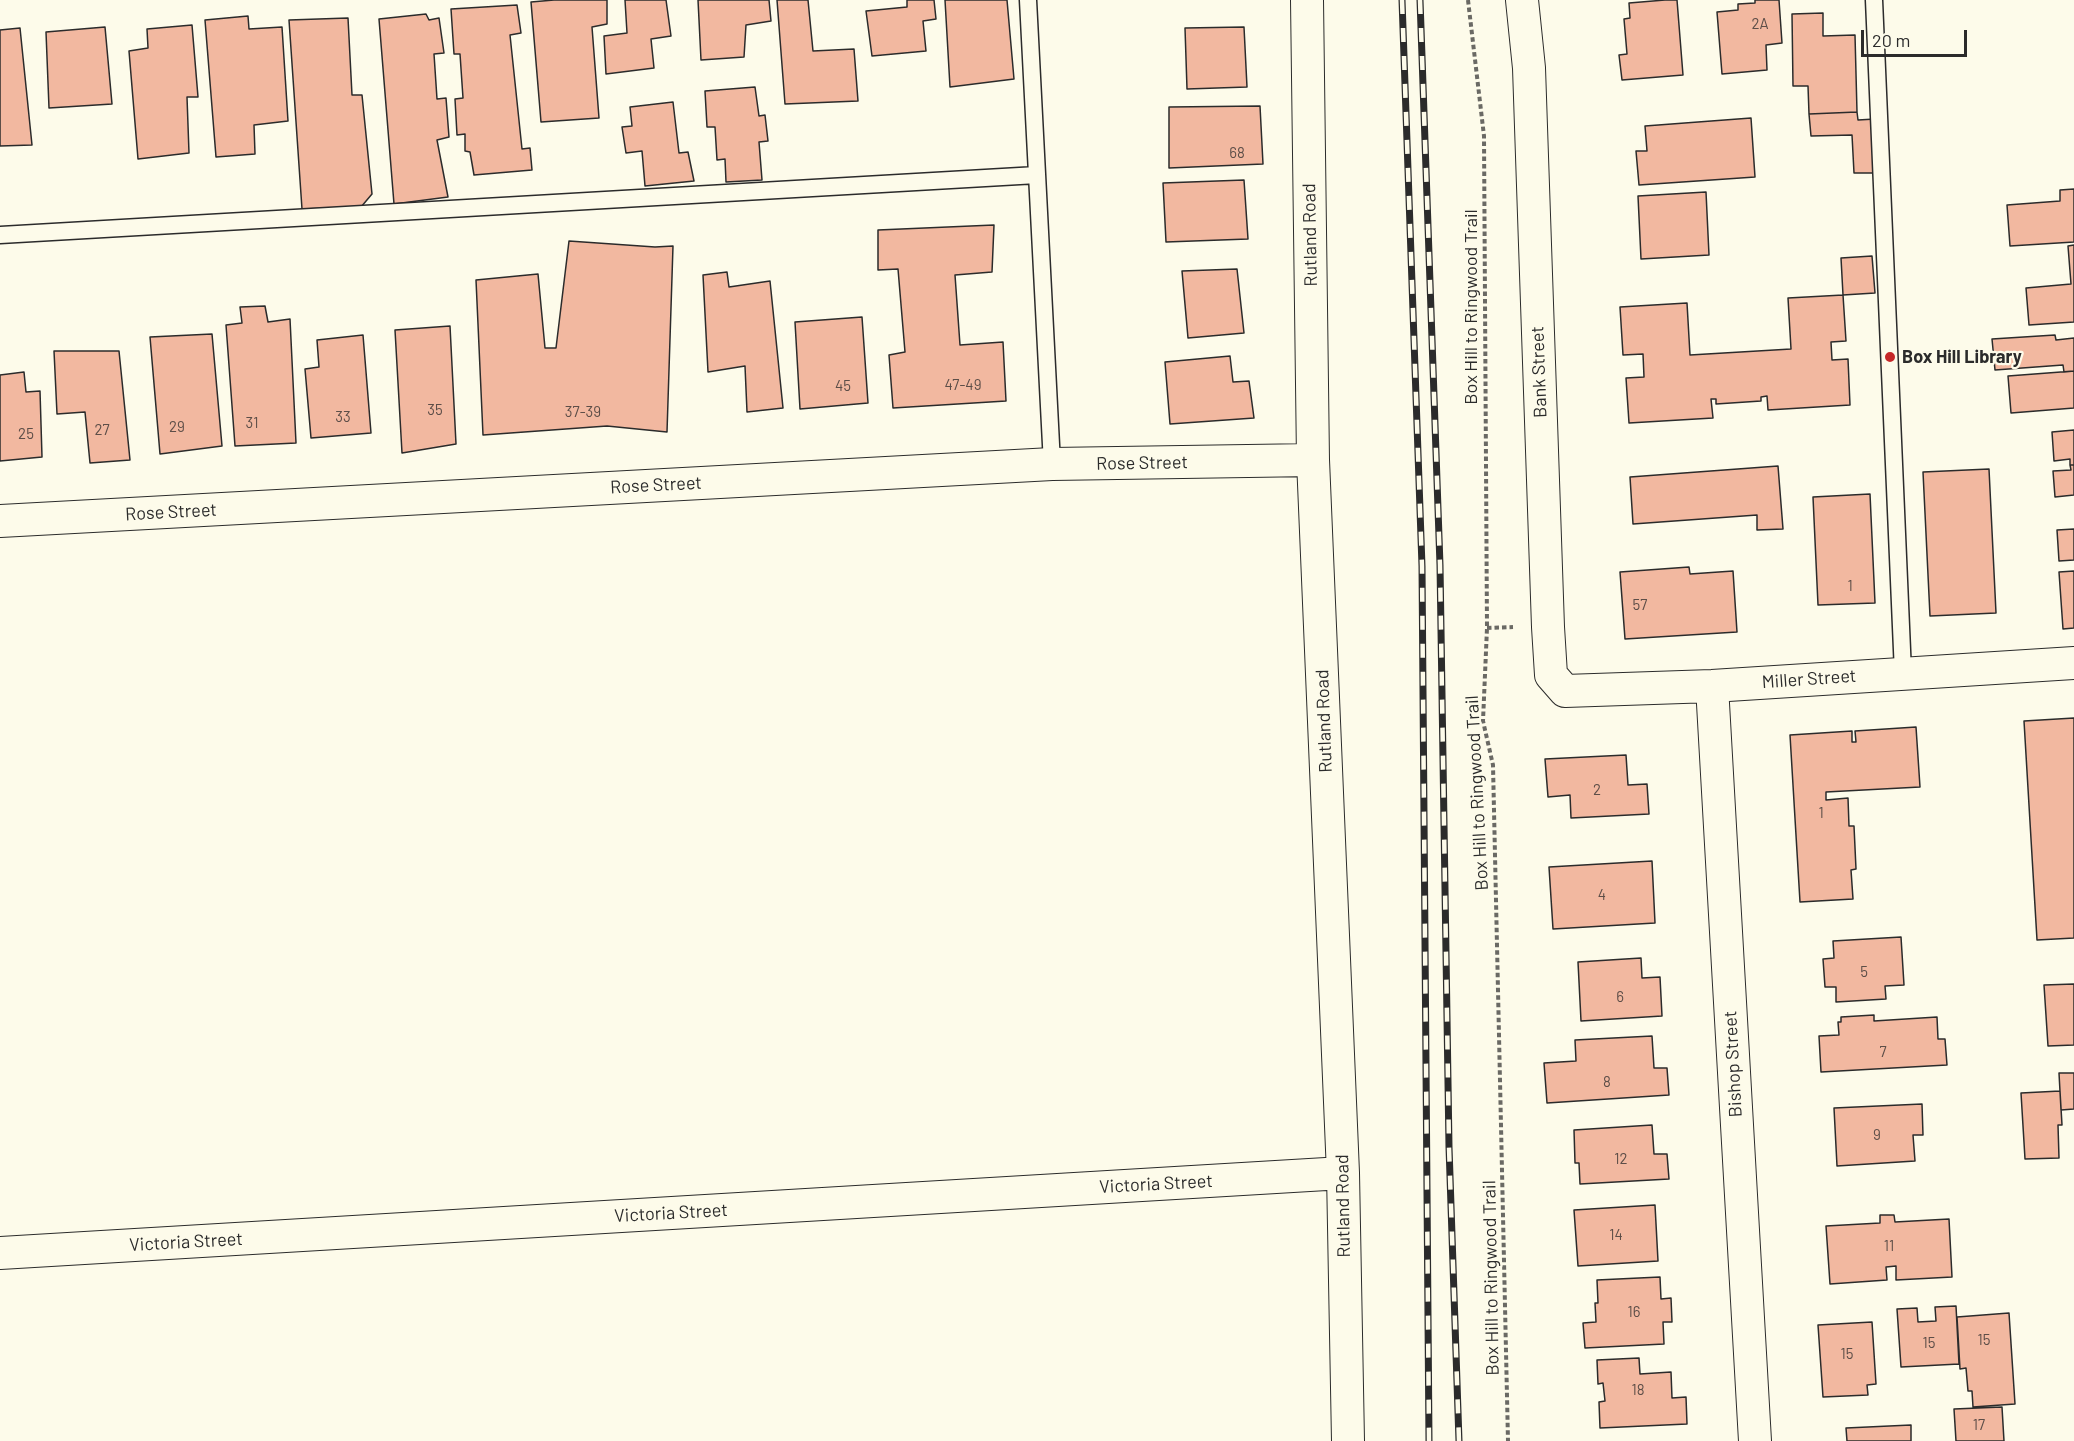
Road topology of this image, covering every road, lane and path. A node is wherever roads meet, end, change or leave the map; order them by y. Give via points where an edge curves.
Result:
1 (1028, 0) edge
2 (1307, 0) edge
3 (1468, 0) edge
4 (1522, 0) edge
5 (1546, 0) edge
6 (1874, 0) edge
7 (1529, 68) junction
8 (1037, 175) junction
9 (0, 235) edge
10 (1313, 460) junction
11 (1052, 464) junction
12 (0, 521) edge
13 (2074, 663) edge
14 (1903, 672) junction
15 (1551, 675) joint
16 (1712, 686) junction
17 (1342, 1173) junction
18 (0, 1253) edge
19 (1348, 1441) edge
20 (1508, 1441) edge
21 (1755, 1441) edge

1 - 8 lane
2 - 10 street, Rutland Road
3 - 20 path, Box Hill to Ringwood Trail via 1484,136 1487,628 1483,721 1493,765
4 - 7 street, Bank Street
5 - 7 street, Bank Street
6 - 14 lane
7 - 15 street, Bank Street
8 - 9 lane
8 - 11 lane
10 - 11 street, Rose Street
10 - 17 street, Rutland Road
11 - 12 street, Rose Street
13 - 14 street, Miller Street
14 - 16 street, Miller Street
15 - 16 street, Miller Street via 1565,690
16 - 21 street, Bishop Street
17 - 18 street, Victoria Street
17 - 19 street, Rutland Road

